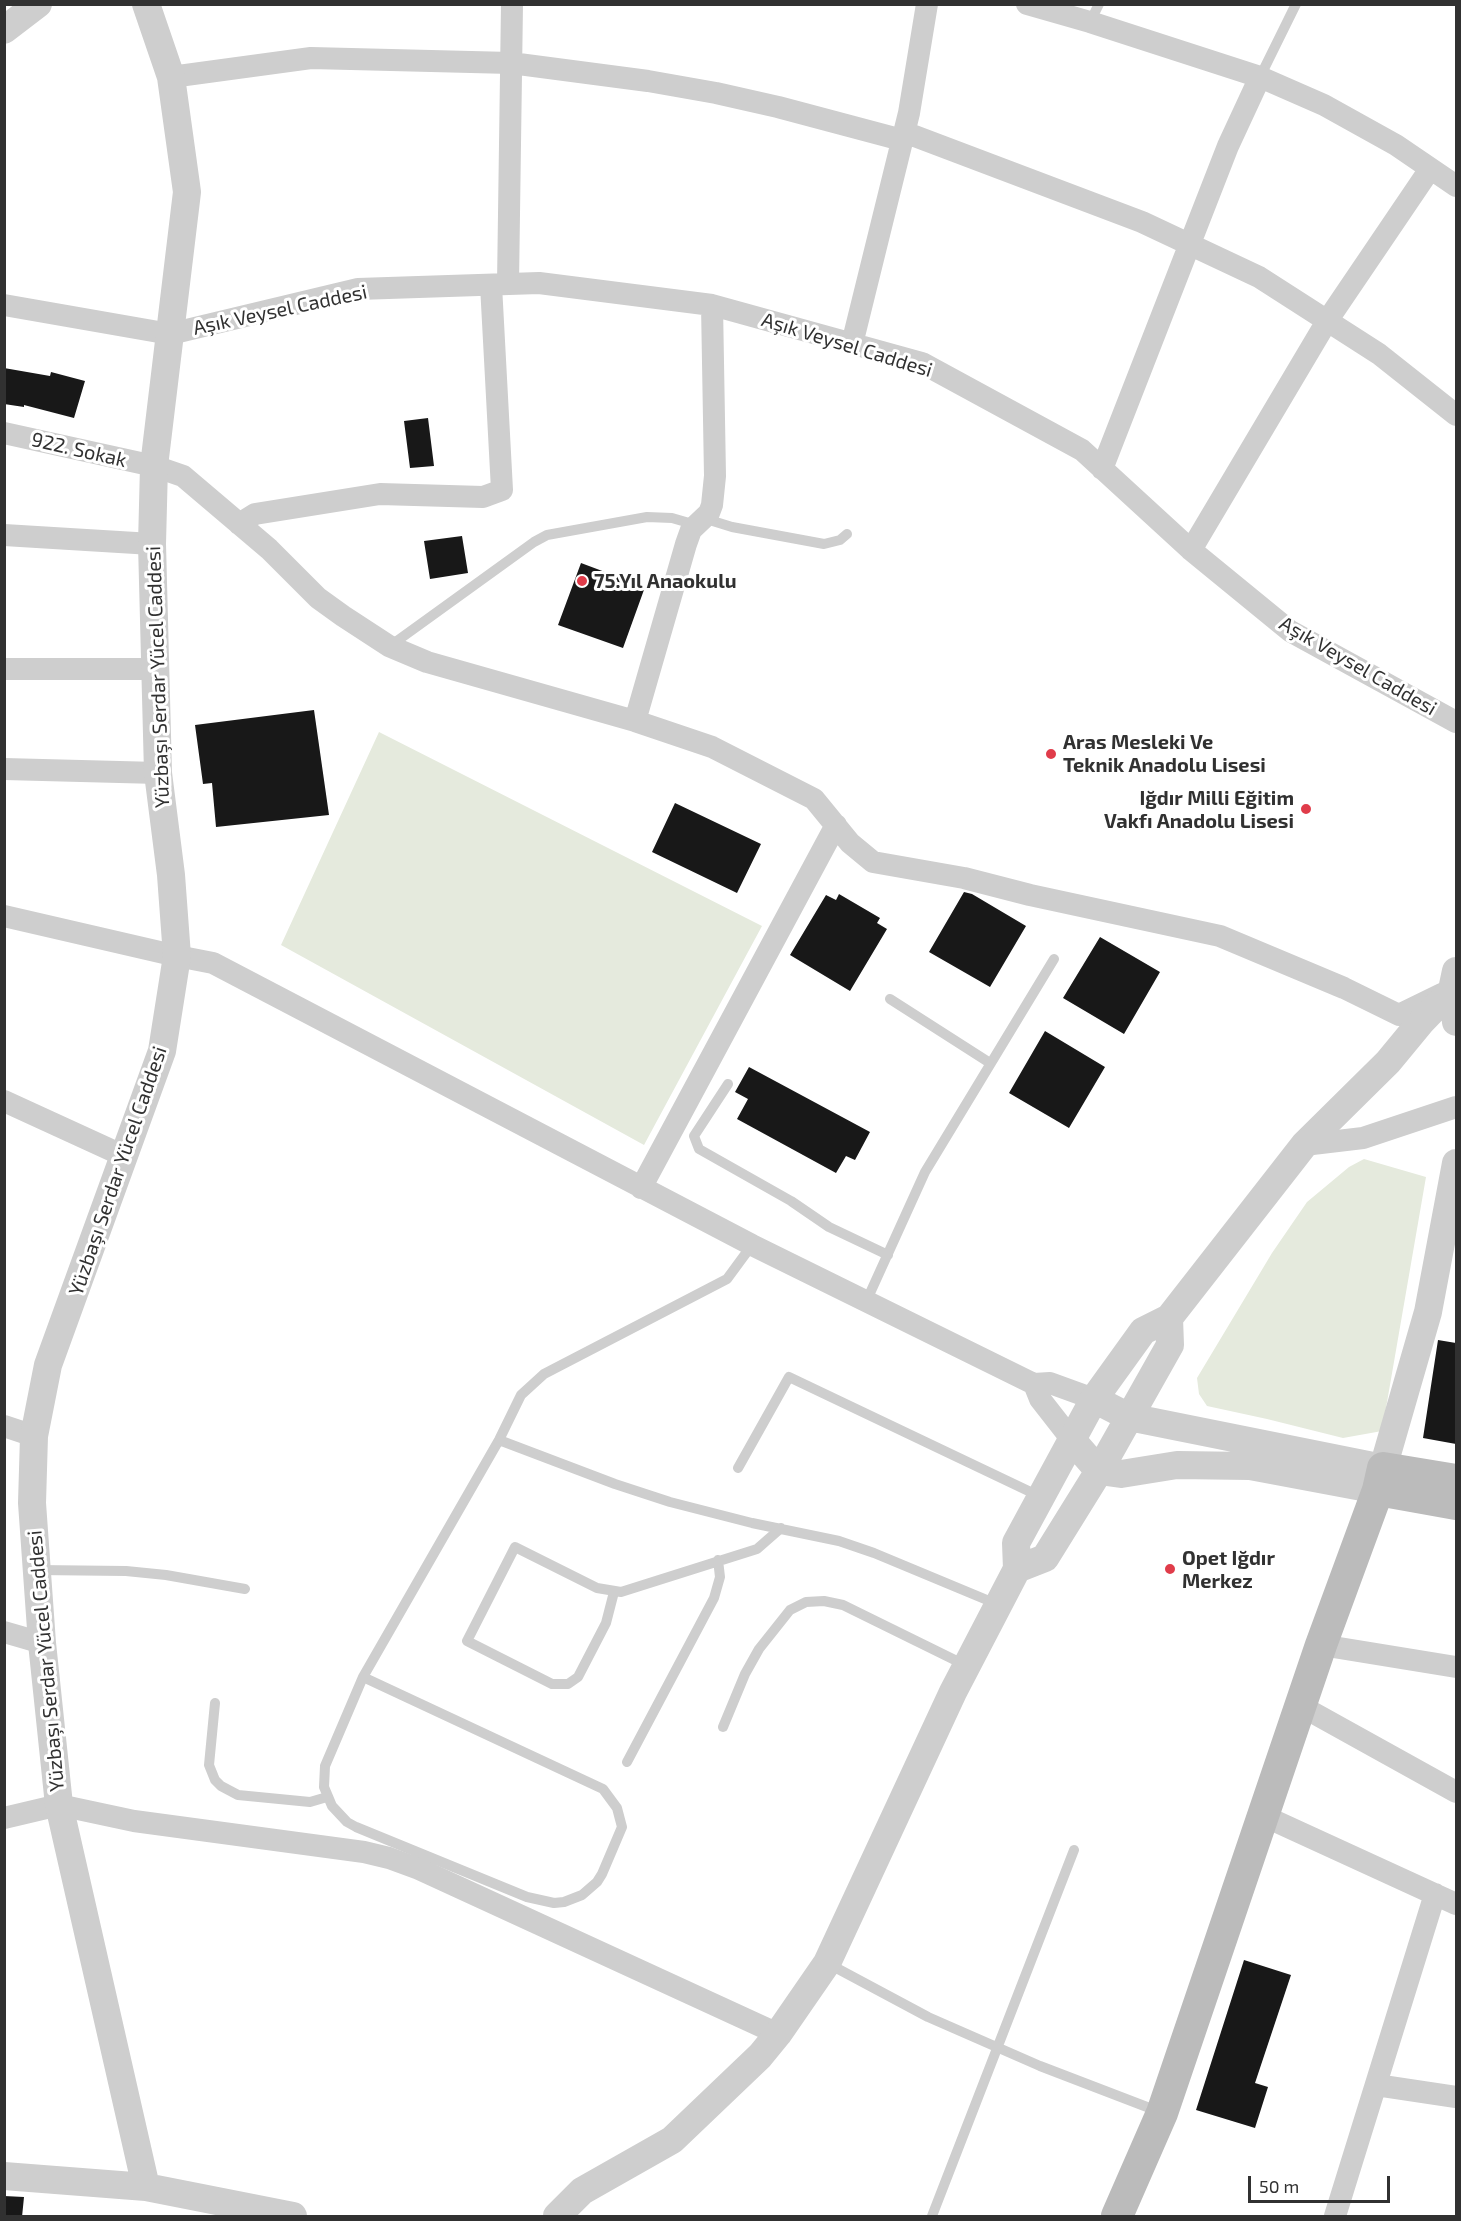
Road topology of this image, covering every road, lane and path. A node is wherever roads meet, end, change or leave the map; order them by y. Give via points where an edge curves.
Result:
1 (38, 4) edge
2 (146, 4) edge
3 (512, 4) edge
4 (927, 4) edge
5 (1027, 4) edge
6 (1296, 4) edge
7 (1094, 13) edge
8 (4, 30) edge
9 (511, 63) junction
10 (171, 77) junction
11 (1260, 77) junction
12 (903, 136) junction
13 (1430, 169) junction
14 (1456, 186) edge
15 (1191, 245) junction
16 (500, 284) junction
17 (4, 305) edge
18 (712, 306) junction
19 (1327, 321) junction
20 (170, 334) junction
21 (852, 344) junction
22 (1456, 415) edge
23 (4, 433) edge
24 (154, 466) junction
25 (1102, 469) junction
26 (699, 521) junction
27 (239, 524) junction
28 (847, 534) dead end
29 (4, 535) edge
30 (152, 544) junction
31 (1191, 550) junction
32 (389, 646) junction
33 (4, 669) edge
34 (154, 669) junction
35 (635, 721) junction
36 (1456, 722) edge
37 (4, 769) edge
38 (158, 773) junction
39 (836, 825) junction
40 (4, 916) edge
41 (177, 956) junction
42 (1054, 959) dead end
43 (1454, 980) edge
44 (890, 999) dead end
45 (1456, 1022) edge
46 (990, 1064) junction
47 (728, 1084) dead end
48 (4, 1101) edge
49 (1456, 1107) edge
50 (1304, 1145) junction
51 (124, 1156) junction
52 (1456, 1163) edge
53 (640, 1188) junction
54 (752, 1245) junction
55 (888, 1255) junction
56 (866, 1302) junction
57 (1169, 1318) junction
58 (1034, 1384) junction
59 (1094, 1399) junction
60 (1129, 1417) junction
61 (4, 1426) edge
62 (34, 1436) junction
63 (499, 1440) junction
64 (1071, 1440) junction
65 (738, 1468) dead end
66 (1099, 1471) junction
67 (1380, 1479) junction
68 (1456, 1480) edge
69 (1040, 1497) junction
70 (1456, 1504) edge
71 (781, 1528) junction
72 (718, 1560) junction
73 (1017, 1569) junction
74 (37, 1570) junction
75 (245, 1588) dead end
76 (614, 1592) junction
77 (999, 1605) junction
78 (4, 1632) edge
79 (42, 1643) junction
80 (1321, 1645) junction
81 (967, 1666) junction
82 (1456, 1667) edge
83 (363, 1677) junction
84 (215, 1703) dead end
85 (1301, 1706) junction
86 (723, 1727) dead end
87 (627, 1762) dead end
88 (1456, 1791) edge
89 (327, 1797) junction
90 (59, 1805) junction
91 (1264, 1816) junction
92 (4, 1818) edge
93 (1074, 1850) dead end
94 (1434, 1894) junction
95 (1456, 1904) edge
96 (827, 1963) junction
97 (778, 2034) junction
98 (997, 2047) junction
99 (1376, 2085) junction
100 (1456, 2097) edge
101 (1162, 2113) junction
102 (4, 2176) edge
103 (146, 2187) junction
104 (293, 2217) edge
105 (557, 2217) edge
106 (932, 2217) edge
107 (1117, 2217) edge
108 (1335, 2217) edge

1 - 8 street
2 - 10 street, Yüzbaşı Serdar Yücel Caddesi
3 - 9 street
4 - 12 street
5 - 7 street
6 - 11 lane
7 - 11 street
9 - 10 street via 311,58
9 - 12 street via 716,93
9 - 16 street
10 - 20 street, Yüzbaşı Serdar Yücel Caddesi via 187,192
11 - 13 street via 1324,105
11 - 15 street via 1228,146
12 - 15 street via 1142,222
12 - 21 street
13 - 14 street
13 - 19 street
15 - 19 street via 1259,278
15 - 25 street
16 - 18 street, Aşık Veysel Caddesi via 539,283
16 - 20 street, Aşık Veysel Caddesi via 358,289
16 - 27 street via 502,490 483,497 380,494 255,514
17 - 20 street
18 - 21 street, Aşık Veysel Caddesi
18 - 26 street via 715,476 709,513
19 - 22 street via 1379,354
19 - 31 street
20 - 24 street, Yüzbaşı Serdar Yücel Caddesi
21 - 25 street, Aşık Veysel Caddesi via 922,363 1082,450
23 - 24 street, 922. Sokak
24 - 27 street, 922. Sokak via 183,476
24 - 30 street, Yüzbaşı Serdar Yücel Caddesi
25 - 31 street, Aşık Veysel Caddesi
26 - 28 lane via 824,544
26 - 32 lane via 647,517 547,535
26 - 35 street via 686,544
27 - 32 street, 922. Sokak via 318,598
29 - 30 street
30 - 34 street, Yüzbaşı Serdar Yücel Caddesi
31 - 36 street, Aşık Veysel Caddesi via 1290,631
32 - 35 street, 922. Sokak via 427,662
33 - 34 street
34 - 38 street, Yüzbaşı Serdar Yücel Caddesi
35 - 39 street, 922. Sokak via 711,747 804,794
37 - 38 street
38 - 41 street, Yüzbaşı Serdar Yücel Caddesi
39 - 43 street, 922. Sokak via 873,862 964,878 1220,936 1399,1015
39 - 53 street
40 - 41 street
41 - 51 street, Yüzbaşı Serdar Yücel Caddesi via 162,1051
41 - 53 street via 213,963
42 - 46 lane
43 - 45 street
43 - 50 street via 1388,1062
44 - 46 lane
46 - 55 lane via 925,1172
47 - 55 lane via 694,1136 699,1149 829,1227
48 - 51 street
49 - 50 street via 1363,1138
50 - 57 street
51 - 62 street, Yüzbaşı Serdar Yücel Caddesi via 48,1365
52 - 67 street via 1428,1312
53 - 54 street
54 - 56 street
54 - 63 lane via 727,1279 538,1378 521,1395
55 - 56 lane
56 - 58 street
57 - 59 street via 1143,1331
57 - 60 street via 1170,1345
58 - 59 street via 1050,1383
58 - 64 street via 1040,1399
59 - 60 street
59 - 64 street
60 - 66 street
60 - 67 street
61 - 62 street
62 - 74 street, Yüzbaşı Serdar Yücel Caddesi via 32,1503
63 - 71 lane via 670,1502
63 - 83 lane
64 - 66 street
64 - 69 street
65 - 69 lane via 789,1377
66 - 67 street via 1121,1474 1177,1465 1250,1466
66 - 73 street via 1045,1558
67 - 68 main road
67 - 70 main road
67 - 80 main road
69 - 73 street via 1016,1543
71 - 72 lane via 757,1549
71 - 77 lane via 874,1553
72 - 76 lane
72 - 87 lane via 720,1577 714,1598
73 - 77 street
74 - 75 lane via 126,1571
74 - 79 street, Yüzbaşı Serdar Yücel Caddesi
76 - 76 lane via 606,1623 578,1677 567,1684 552,1684 467,1641 515,1547 597,1588
77 - 81 street
78 - 79 street
79 - 90 street, Yüzbaşı Serdar Yücel Caddesi
80 - 82 street
80 - 85 main road
81 - 86 lane via 843,1605 806,1602 790,1610 759,1649 736,1691
81 - 96 street
83 - 89 lane via 325,1766
83 - 89 lane via 603,1789 618,1808 622,1827 597,1882 582,1895 554,1904 527,1897 356,1827 339,1815
84 - 89 lane via 208,1765 221,1786 238,1795 310,1802
85 - 88 street
85 - 91 main road
90 - 92 street
90 - 97 street via 144,1823 389,1858
90 - 103 street, Yüzbaşı Serdar Yücel Caddesi
91 - 94 street
91 - 101 main road
93 - 98 lane
94 - 95 street
94 - 99 street
96 - 97 street
96 - 98 lane via 928,2017
97 - 105 street via 672,2140 582,2191
98 - 101 lane
98 - 106 lane
99 - 100 street
99 - 108 street
101 - 107 main road
102 - 103 street
103 - 104 street

